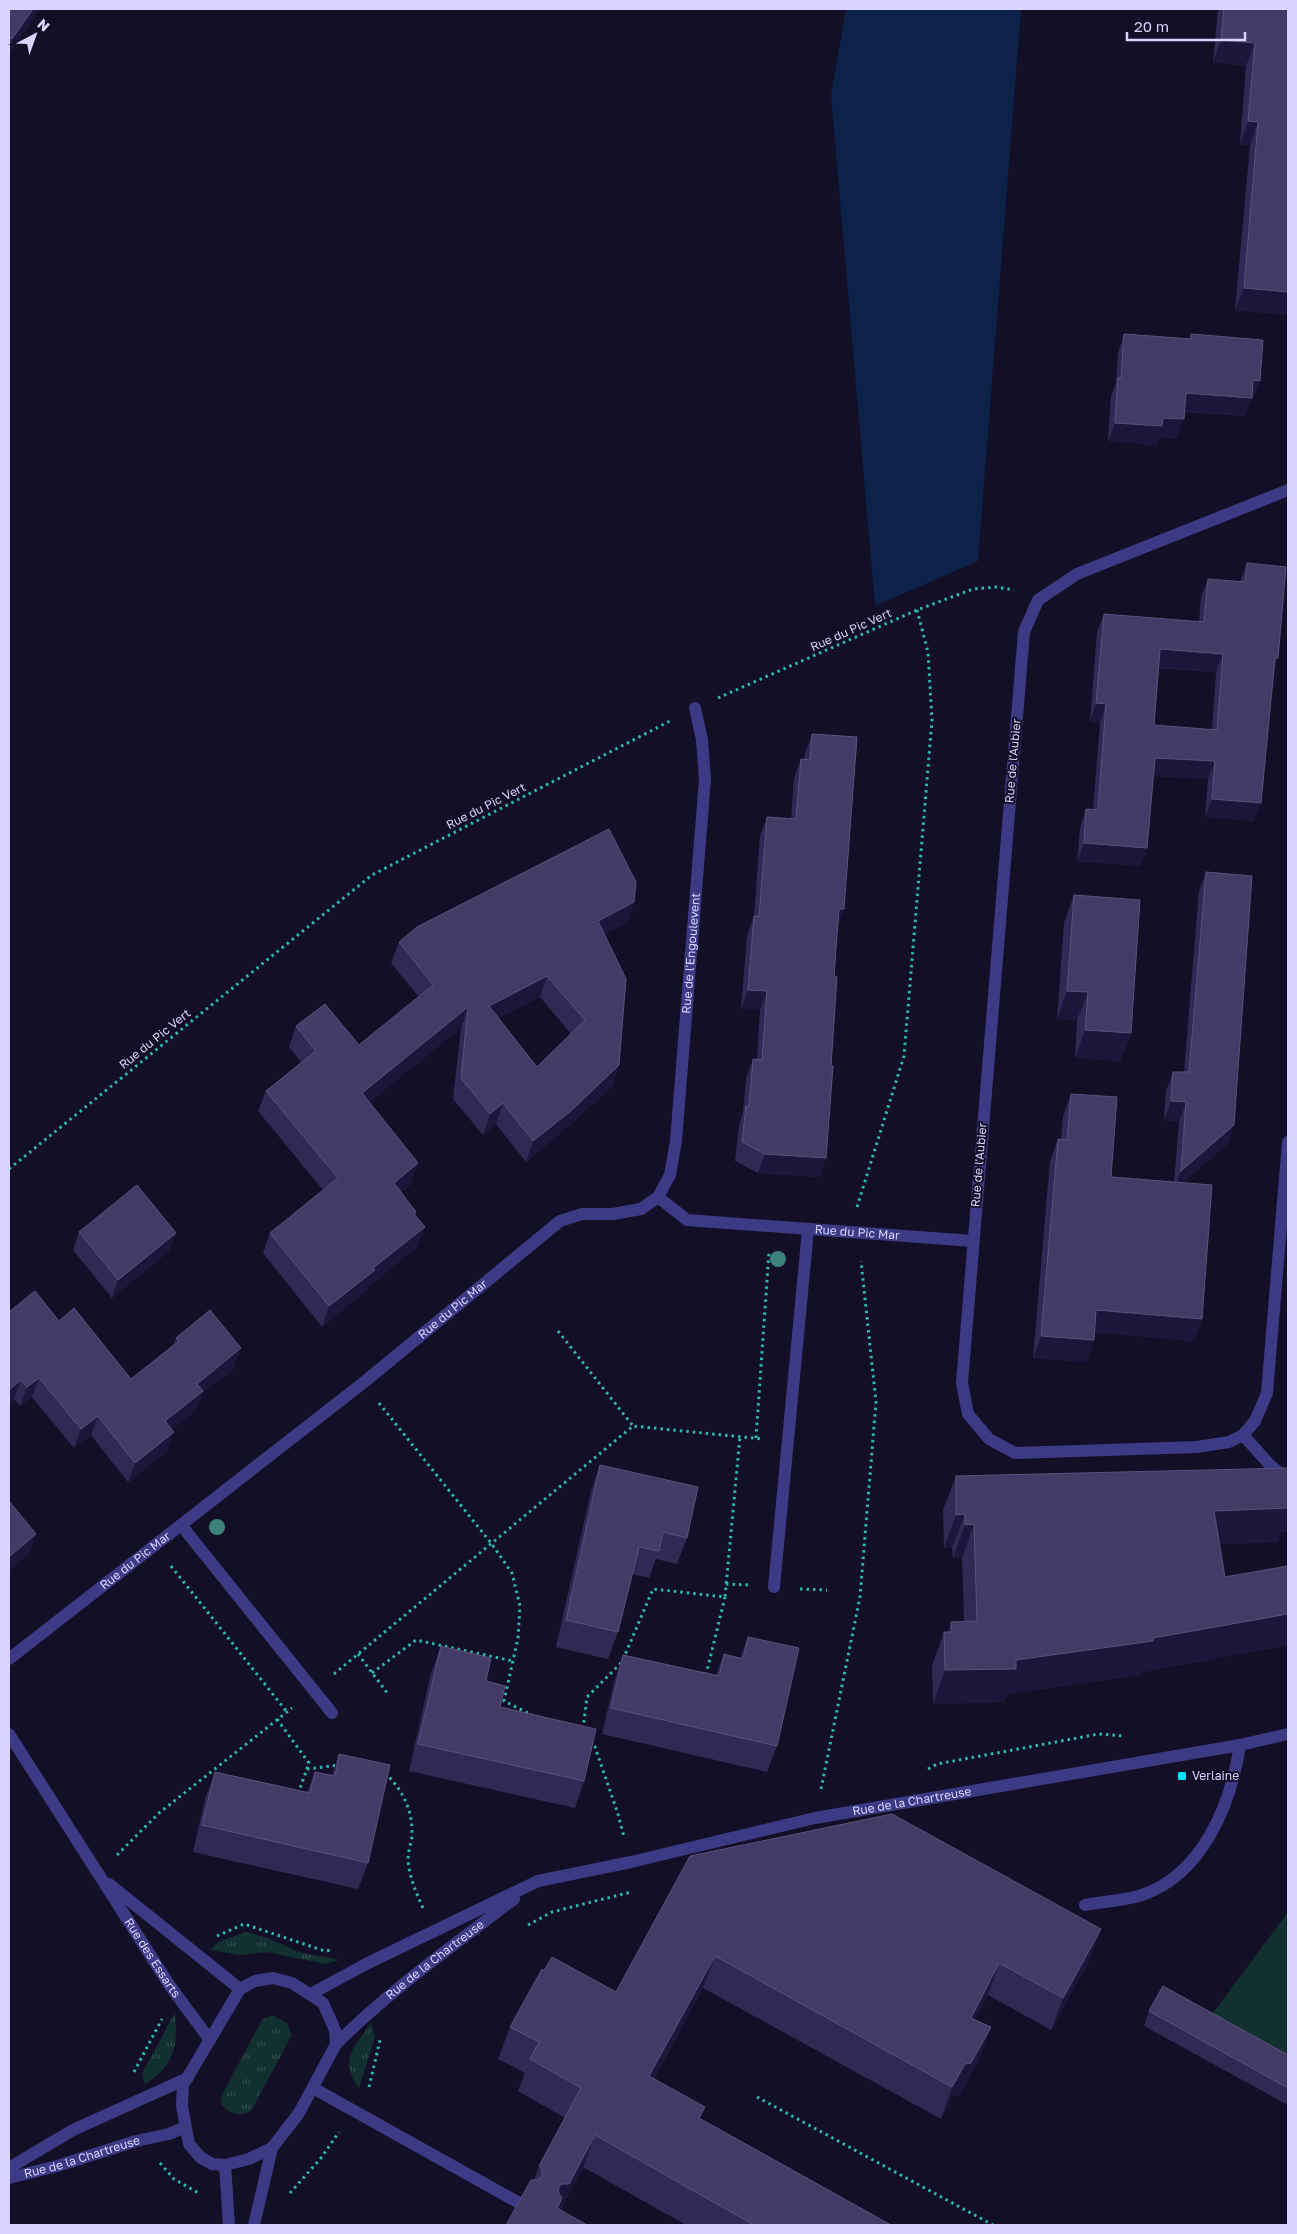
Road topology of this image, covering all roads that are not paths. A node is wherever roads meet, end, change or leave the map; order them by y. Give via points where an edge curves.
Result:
1 (1288, 490) edge
2 (695, 708) road end
3 (1288, 1142) edge
4 (658, 1197) junction
5 (808, 1230) junction
6 (973, 1241) junction
7 (1243, 1435) junction
8 (1288, 1480) edge
9 (181, 1525) junction
10 (774, 1587) dead end
11 (9, 1659) edge
12 (332, 1713) dead end
13 (9, 1734) edge
14 (1288, 1734) edge
15 (1240, 1745) junction
16 (98, 1875) junction
17 (538, 1881) junction
18 (1085, 1905) dead end
19 (240, 1990) junction
20 (311, 1994) junction
21 (210, 2040) junction
22 (336, 2044) junction
23 (188, 2078) junction
24 (313, 2088) junction
25 (185, 2127) junction
26 (272, 2148) junction
27 (225, 2165) junction
28 (9, 2168) edge
29 (9, 2178) edge
30 (523, 2205) edge
31 (229, 2225) edge
32 (254, 2225) edge

1 - 6 street, Rue de l'Aubier via 1077,574 1038,600 1024,632
2 - 4 street, Rue de l'Engoulevent via 705,779 676,1141 670,1175
3 - 7 street via 1267,1393 1255,1421
4 - 5 street, Rue du Pic Mar via 687,1220
4 - 9 street, Rue du Pic Mar via 640,1209 613,1214 582,1214 560,1221 363,1383
5 - 6 street, Rue du Pic Mar
5 - 10 street
6 - 7 street, Rue de l'Aubier via 962,1383 968,1414 989,1439 1015,1453 1197,1447 1229,1442
7 - 8 street
9 - 11 street, Rue du Pic Mar
9 - 12 street
13 - 16 street, Rue des Essarts
14 - 15 street, Rue de la Chartreuse
15 - 17 street, Rue de la Chartreuse via 815,1818
15 - 18 street via 1223,1814 1195,1857 1171,1879 1142,1894
16 - 19 street, Rue des Essarts
16 - 21 street, Rue des Essarts via 170,1986
17 - 20 street, Rue de la Chartreuse
17 - 22 street, Rue de la Chartreuse via 450,1948
19 - 20 street via 255,1981 273,1978 292,1983
19 - 21 street
20 - 22 street via 323,2003 335,2030
21 - 23 street
22 - 24 street
23 - 25 street via 183,2085
23 - 28 street, Rue de la Chartreuse via 73,2130
24 - 26 street via 299,2114
24 - 30 street
25 - 27 street via 189,2144 200,2157 212,2164
25 - 29 street, Rue de la Chartreuse
26 - 27 street via 249,2159
26 - 32 street
27 - 31 street

